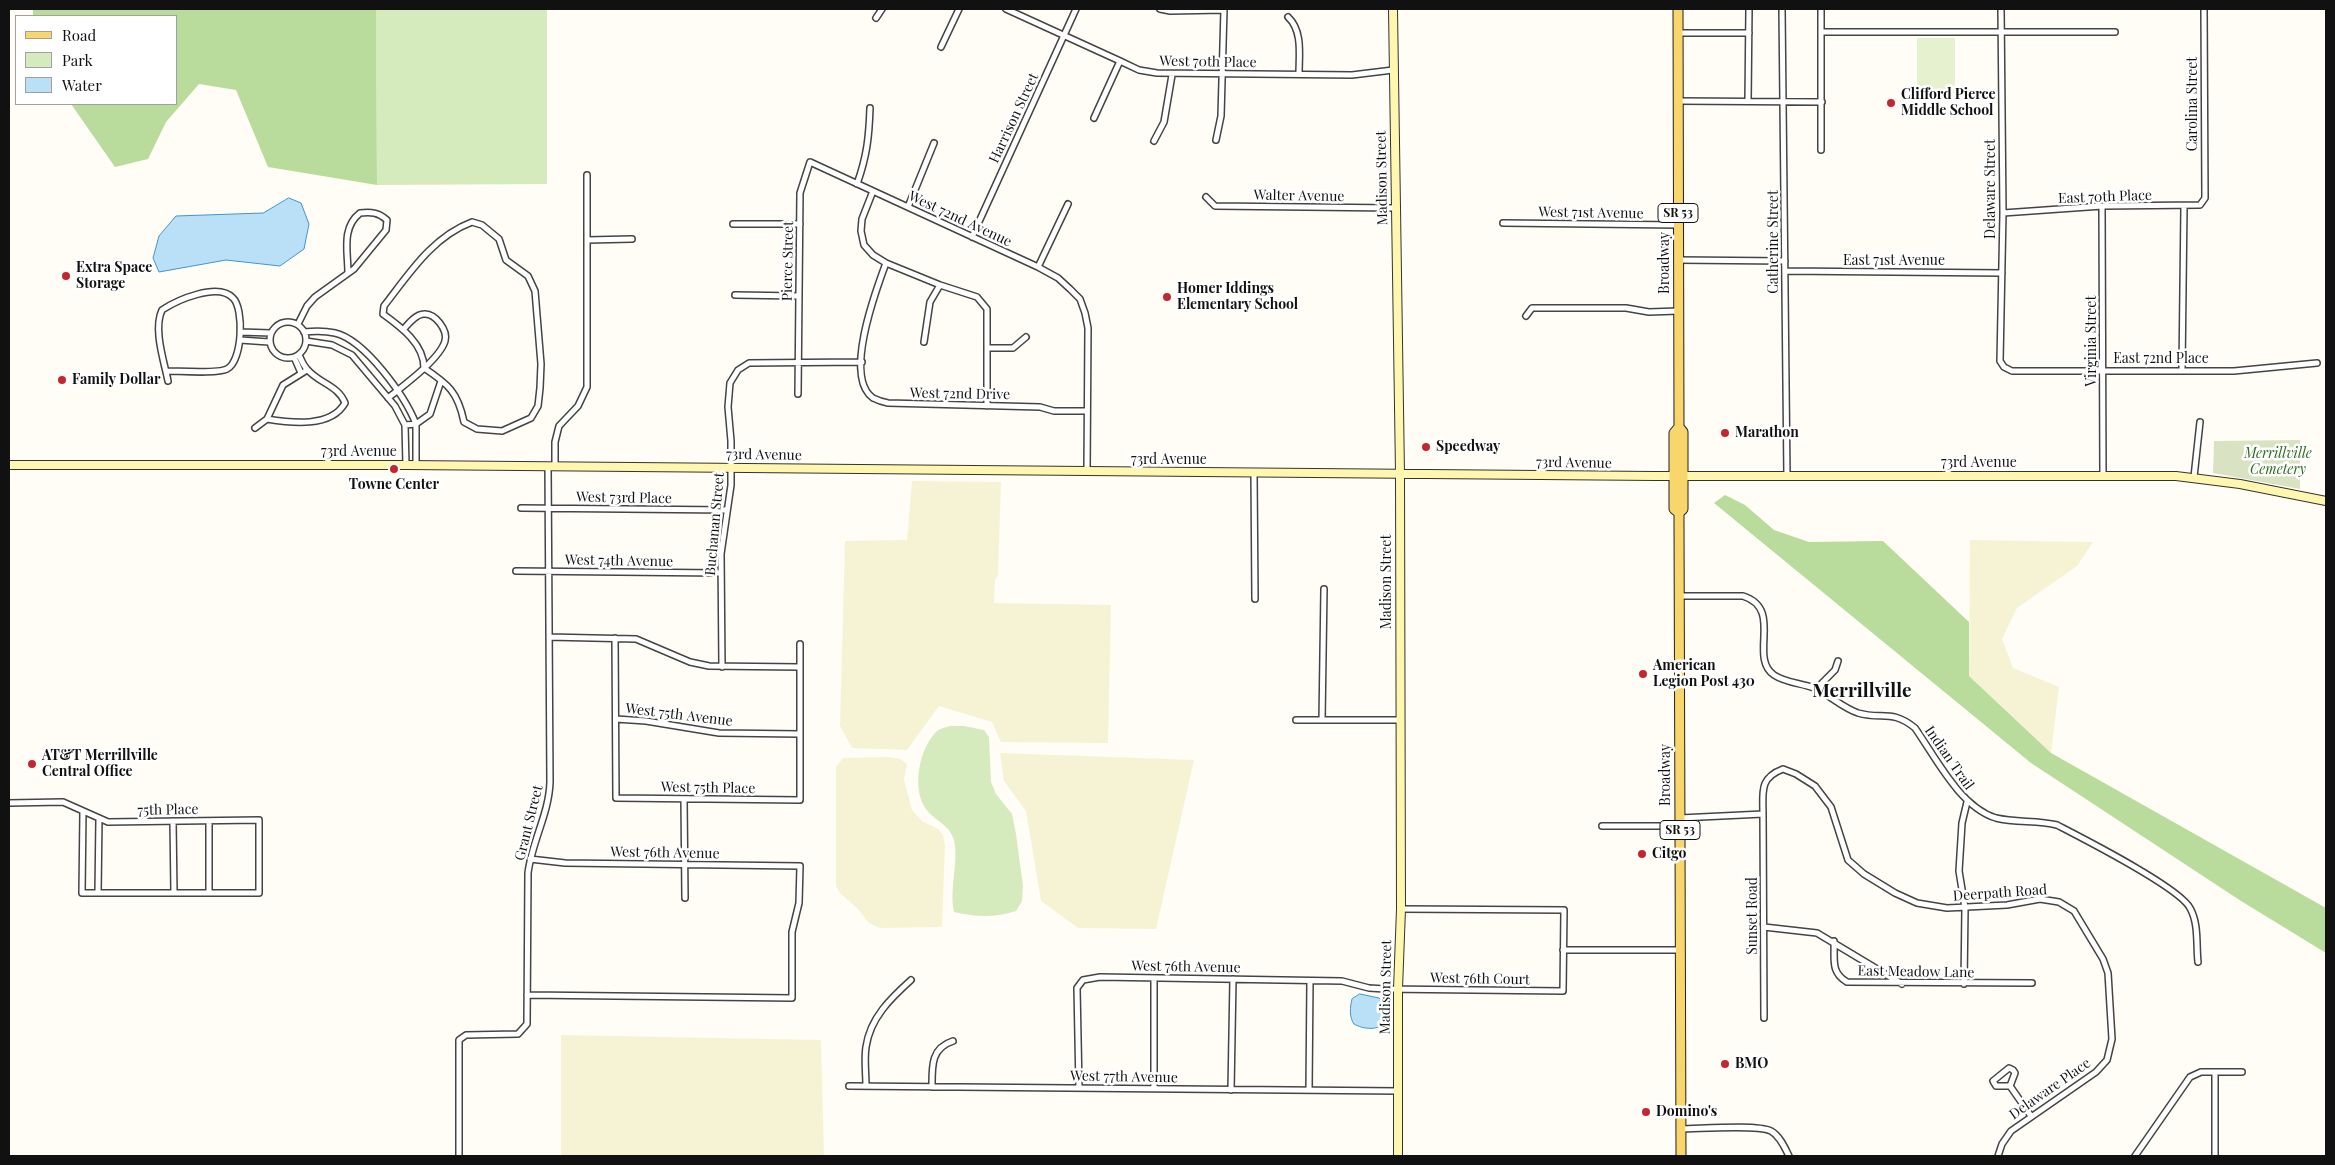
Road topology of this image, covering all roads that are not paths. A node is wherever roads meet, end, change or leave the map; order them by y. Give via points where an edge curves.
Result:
1 (882, 9) edge
2 (959, 9) edge
3 (1006, 9) edge
4 (1076, 9) edge
5 (1160, 9) edge
6 (1224, 9) edge
7 (1393, 9) edge
8 (1678, 9) edge
9 (1749, 9) edge
10 (1782, 9) edge
11 (1821, 9) edge
12 (2001, 9) edge
13 (2204, 9) edge
14 (1288, 17) dead end
15 (876, 18) dead end
16 (2001, 31) junction
17 (1678, 32) junction
18 (1822, 32) junction
19 (2115, 32) dead end
20 (1750, 33) junction
21 (1064, 36) junction
22 (941, 47) dead end
23 (1120, 62) junction
24 (1393, 70) junction
25 (1223, 72) junction
26 (1299, 74) junction
27 (1172, 75) junction
28 (1678, 101) junction
29 (1748, 101) junction
30 (1784, 102) junction
31 (1822, 102) junction
32 (870, 108) dead end
33 (1094, 118) dead end
34 (1216, 140) dead end
35 (1154, 141) dead end
36 (934, 143) dead end
37 (1821, 150) dead end
38 (810, 162) joint
39 (587, 175) dead end
40 (857, 184) junction
41 (873, 191) junction
42 (1206, 197) dead end
43 (2205, 198) joint
44 (1068, 204) dead end
45 (2102, 206) junction
46 (2184, 206) junction
47 (908, 207) junction
48 (1395, 208) junction
49 (2002, 213) junction
50 (1503, 223) dead end
51 (733, 224) dead end
52 (800, 224) junction
53 (1678, 225) junction
54 (972, 237) junction
55 (632, 239) dead end
56 (587, 240) junction
57 (1678, 260) junction
58 (1785, 261) junction
59 (886, 262) junction
60 (1038, 267) junction
61 (1785, 271) junction
62 (348, 273) junction
63 (2002, 273) junction
64 (940, 285) junction
65 (735, 295) dead end
66 (799, 296) junction
67 (1678, 311) junction
68 (1526, 316) dead end
69 (298, 324) junction
70 (403, 330) junction
71 (240, 332) junction
72 (304, 332) junction
73 (271, 333) junction
74 (1026, 337) dead end
75 (240, 340) junction
76 (306, 341) junction
77 (269, 342) junction
78 (924, 342) dead end
79 (988, 348) junction
80 (297, 356) junction
81 (799, 362) junction
82 (862, 362) junction
83 (2317, 362) dead end
84 (2004, 367) joint
85 (424, 368) junction
86 (2103, 370) junction
87 (2182, 370) junction
88 (166, 371) junction
89 (304, 371) junction
90 (168, 381) dead end
91 (441, 381) junction
92 (397, 391) junction
93 (798, 394) dead end
94 (388, 398) junction
95 (987, 406) junction
96 (1086, 411) junction
97 (267, 419) junction
98 (2200, 422) dead end
99 (416, 424) junction
100 (405, 425) junction
101 (255, 428) dead end
102 (9, 465) edge
103 (406, 465) junction
104 (416, 465) junction
105 (551, 466) junction
106 (731, 467) junction
107 (1087, 472) junction
108 (1254, 473) junction
109 (1400, 474) junction
110 (1678, 476) junction
111 (1787, 476) junction
112 (2103, 476) junction
113 (2194, 478) junction
114 (2326, 501) edge
115 (521, 508) dead end
116 (549, 508) junction
117 (727, 510) junction
118 (516, 571) dead end
119 (549, 571) junction
120 (721, 573) junction
121 (1324, 589) dead end
122 (1679, 596) junction
123 (1255, 599) dead end
124 (549, 637) junction
125 (616, 638) junction
126 (800, 644) dead end
127 (1838, 661) dead end
128 (722, 667) junction
129 (798, 668) junction
130 (1816, 689) junction
131 (616, 719) junction
132 (1296, 720) dead end
133 (1322, 720) junction
134 (1400, 720) junction
135 (799, 734) junction
136 (684, 798) junction
137 (1967, 802) junction
138 (9, 803) edge
139 (83, 811) junction
140 (1763, 814) junction
141 (99, 818) junction
142 (173, 821) junction
143 (209, 821) junction
144 (1680, 822) junction
145 (1602, 826) dead end
146 (530, 859) junction
147 (684, 865) junction
148 (98, 893) junction
149 (174, 893) junction
150 (209, 893) junction
151 (685, 898) dead end
152 (1964, 908) junction
153 (1401, 909) junction
154 (1764, 927) junction
155 (1834, 941) junction
156 (1564, 950) junction
157 (1680, 950) junction
158 (2198, 962) dead end
159 (1154, 978) junction
160 (911, 980) dead end
161 (1232, 980) junction
162 (1310, 981) junction
163 (2032, 983) dead end
164 (1902, 984) junction
165 (1964, 984) junction
166 (1398, 989) junction
167 (527, 995) junction
168 (1764, 1018) dead end
169 (2112, 1039) joint
170 (953, 1041) dead end
171 (2215, 1072) junction
172 (2242, 1072) dead end
173 (849, 1086) dead end
174 (866, 1086) junction
175 (2010, 1086) junction
176 (932, 1087) junction
177 (1079, 1088) junction
178 (1154, 1089) junction
179 (1231, 1090) junction
180 (1308, 1090) junction
181 (1398, 1091) junction
182 (2031, 1116) junction
183 (1681, 1129) junction
184 (459, 1156) edge
185 (1398, 1156) edge
186 (1681, 1156) edge
187 (1790, 1156) edge
188 (1998, 1156) edge
189 (2135, 1156) edge
190 (2215, 1156) edge

1 - 15 street
2 - 22 street
3 - 21 street, West 70th Place
4 - 21 street, Harrison Street
5 - 6 street
6 - 25 street
7 - 24 street, Madison Street
8 - 17 main road, Broadway / SR 53
9 - 20 street
10 - 30 street, Catherine Street
11 - 18 street
12 - 16 street, Delaware Street
13 - 43 street, Carolina Street
14 - 26 street via 1295,24 1298,39
16 - 18 street
16 - 19 street
16 - 49 street, Delaware Street
17 - 20 street
17 - 28 main road, Broadway / SR 53
18 - 31 street
20 - 29 street
21 - 23 street, West 70th Place
21 - 54 street, Harrison Street
23 - 27 street, West 70th Place via 1139,70
23 - 33 street
24 - 26 street, West 70th Place via 1352,75
24 - 48 street, Madison Street
25 - 26 street, West 70th Place
25 - 27 street, West 70th Place
25 - 34 street
27 - 35 street via 1166,113
28 - 29 street
28 - 53 main road, Broadway / SR 53
29 - 30 street
30 - 31 street
30 - 58 street, Catherine Street
31 - 37 street
32 - 40 street via 869,143
36 - 47 street
38 - 40 street, West 72nd Avenue
38 - 52 street, Pierce Street via 800,193
39 - 56 street, Grant Street
40 - 41 street, West 72nd Avenue
41 - 47 street, West 72nd Avenue
41 - 59 street via 861,231 864,245
42 - 48 street, Walter Avenue via 1215,206
43 - 46 street, East 70th Place via 2200,205
44 - 60 street
45 - 46 street, East 70th Place
45 - 49 street, East 70th Place
45 - 86 street, Virginia Street
46 - 87 street
47 - 54 street, West 72nd Avenue
48 - 109 street, Madison Street
49 - 63 street, Delaware Street
50 - 53 street, West 71st Avenue
51 - 52 street
52 - 66 street, Pierce Street
53 - 57 main road, Broadway / SR 53
54 - 60 street, West 72nd Avenue
55 - 56 street
56 - 105 street, Grant Street via 587,387 578,406 559,426
57 - 58 street
57 - 67 main road, Broadway / SR 53
58 - 61 street, Catherine Street
59 - 64 street
59 - 82 street, West 72nd Drive via 868,312
60 - 96 street, West 72nd Avenue via 1070,289 1080,299 1085,313 1088,328
61 - 63 street, East 71st Avenue
61 - 111 street, Catherine Street
62 - 62 street via 386,230 387,220 380,214 360,213 349,225
62 - 69 street via 315,297
63 - 84 street, Delaware Street via 2000,361
64 - 78 street via 930,302
64 - 79 street via 977,297 987,309
65 - 66 street
66 - 81 street, Pierce Street
67 - 68 street via 1532,308
67 - 110 main road, Broadway / SR 53 via 1679,427 1683,432
69 - 72 street
69 - 73 street via 283,322
70 - 85 street via 419,348
70 - 85 street via 424,314 433,316 446,334 445,341
70 - 91 street via 383,314 384,306 428,251 457,228 472,222 491,231 499,239 506,260 528,276 536,291 541,364 538,406 531,418 502,431 477,429 464,422 458,400 448,384
71 - 73 street
71 - 75 street
71 - 88 street via 237,302 226,293 200,293 171,304 162,310 159,317
72 - 76 street
72 - 92 street via 336,333 360,347
73 - 77 street
74 - 79 street via 1013,348
75 - 77 street
75 - 88 street via 234,364 227,370
76 - 80 street
76 - 94 street via 332,345 352,355
77 - 80 street via 278,356
79 - 95 street
80 - 89 street
81 - 82 street
81 - 93 street, Pierce Street
81 - 106 street, Buchanan Street via 749,363 738,370 730,383 728,407
82 - 95 street, West 72nd Drive via 863,384 872,398 888,403
83 - 87 street, East 72nd Place via 2234,371
84 - 86 street, East 72nd Place via 2012,371
85 - 91 street
85 - 92 street
86 - 87 street, East 72nd Place
86 - 112 street, Virginia Street
88 - 90 street
89 - 97 street via 283,385
89 - 97 street via 342,396 345,404 340,413 311,421
91 - 99 street via 430,414
92 - 94 street
92 - 99 street
94 - 100 street
95 - 96 street, West 72nd Drive
96 - 107 street
97 - 101 street
98 - 113 street
99 - 100 street
99 - 104 street
100 - 103 street
102 - 103 street, 73rd Avenue
103 - 104 street, 73rd Avenue
104 - 105 street, 73rd Avenue
105 - 106 street, 73rd Avenue
105 - 116 street, Grant Street
106 - 107 street, 73rd Avenue
106 - 117 street, Buchanan Street
107 - 108 street, 73rd Avenue
108 - 109 street, 73rd Avenue
108 - 123 street
109 - 110 street, 73rd Avenue
109 - 134 street, Madison Street
110 - 111 street, 73rd Avenue
110 - 122 main road, Broadway / SR 53 via 1683,509 1679,513
111 - 112 street, 73rd Avenue
112 - 113 street, 73rd Avenue
113 - 114 street, 73rd Avenue
115 - 116 street, West 73rd Place
116 - 117 street, West 73rd Place
116 - 119 street, Grant Street
117 - 120 street, Buchanan Street
118 - 119 street, West 74th Avenue
119 - 120 street, West 74th Avenue
119 - 124 street, Grant Street
120 - 128 street, Buchanan Street
121 - 133 street
122 - 130 street, Indian Trail via 1743,596 1752,599 1763,612 1765,656 1772,674
122 - 144 main road, Broadway / SR 53
124 - 125 street
124 - 146 street, Grant Street via 550,790
125 - 128 street via 642,641 698,665
125 - 131 street
126 - 129 street
127 - 130 street via 1835,670
128 - 129 street
129 - 135 street
130 - 137 street, Indian Trail via 1860,714 1905,720 1915,728
131 - 135 street, West 75th Avenue via 719,733
131 - 136 street, West 75th Place via 616,798
132 - 133 street
133 - 134 street
134 - 153 street, Madison Street
135 - 136 street, West 75th Place via 800,800
136 - 147 street
137 - 152 street via 1962,823 1959,871
137 - 158 street, Indian Trail via 1994,817 2057,825 2173,891 2189,906 2194,918
138 - 139 street, 75th Place via 63,802
139 - 141 street, 75th Place
139 - 148 street via 82,893
140 - 144 street
140 - 152 street, Deerpath Road via 1763,785 1772,773 1783,769 1796,774 1816,786 1831,807 1848,860 1864,874 1917,903
140 - 154 street, Sunset Road
141 - 142 street, 75th Place via 108,822
141 - 148 street
142 - 143 street, 75th Place
142 - 149 street
143 - 150 street
143 - 150 street, 75th Place via 260,820 259,893
144 - 145 street
144 - 157 main road, Broadway / SR 53
146 - 147 street, West 76th Avenue via 565,863
146 - 167 street, Grant Street
147 - 151 street
147 - 167 street, West 76th Avenue via 800,866 800,903 792,932 792,998
148 - 149 street
149 - 150 street
152 - 165 street
152 - 169 street, Deerpath Road via 2007,906 2040,899 2059,902 2074,911 2108,973
153 - 156 street via 1564,910
153 - 166 street, Madison Street
154 - 155 street via 1818,933
154 - 168 street, Sunset Road
155 - 164 street
155 - 164 street, East Meadow Lane via 1838,977 1847,982
156 - 157 street
156 - 166 street, West 76th Court via 1563,991
157 - 183 main road, Broadway / SR 53
159 - 161 street, West 76th Avenue
159 - 177 street, West 76th Avenue via 1082,980 1077,988
159 - 178 street
160 - 174 street via 888,1000 871,1028 866,1046
161 - 162 street, West 76th Avenue
161 - 179 street
162 - 166 street, West 76th Avenue via 1342,981 1369,988
162 - 180 street
163 - 165 street, East Meadow Lane
164 - 165 street, East Meadow Lane
166 - 181 street, Madison Street
167 - 184 street, Grant Street via 527,1024 522,1032 514,1035 466,1035 459,1040
169 - 182 street, Delaware Place via 2107,1060 2096,1072
170 - 176 street via 942,1044 936,1052
171 - 172 street
171 - 189 street via 2201,1072 2190,1077
171 - 190 street
173 - 174 street, West 77th Avenue
174 - 176 street, West 77th Avenue
175 - 175 street via 1996,1086 1993,1081 2009,1068 2015,1073
175 - 182 street
176 - 177 street, West 77th Avenue
177 - 178 street, West 77th Avenue
178 - 179 street, West 77th Avenue
179 - 180 street, West 77th Avenue
180 - 181 street, West 77th Avenue
181 - 185 street, Madison Street
182 - 188 street, Delaware Place via 2011,1131
183 - 186 main road, Broadway / SR 53
183 - 187 street via 1756,1128 1771,1131

